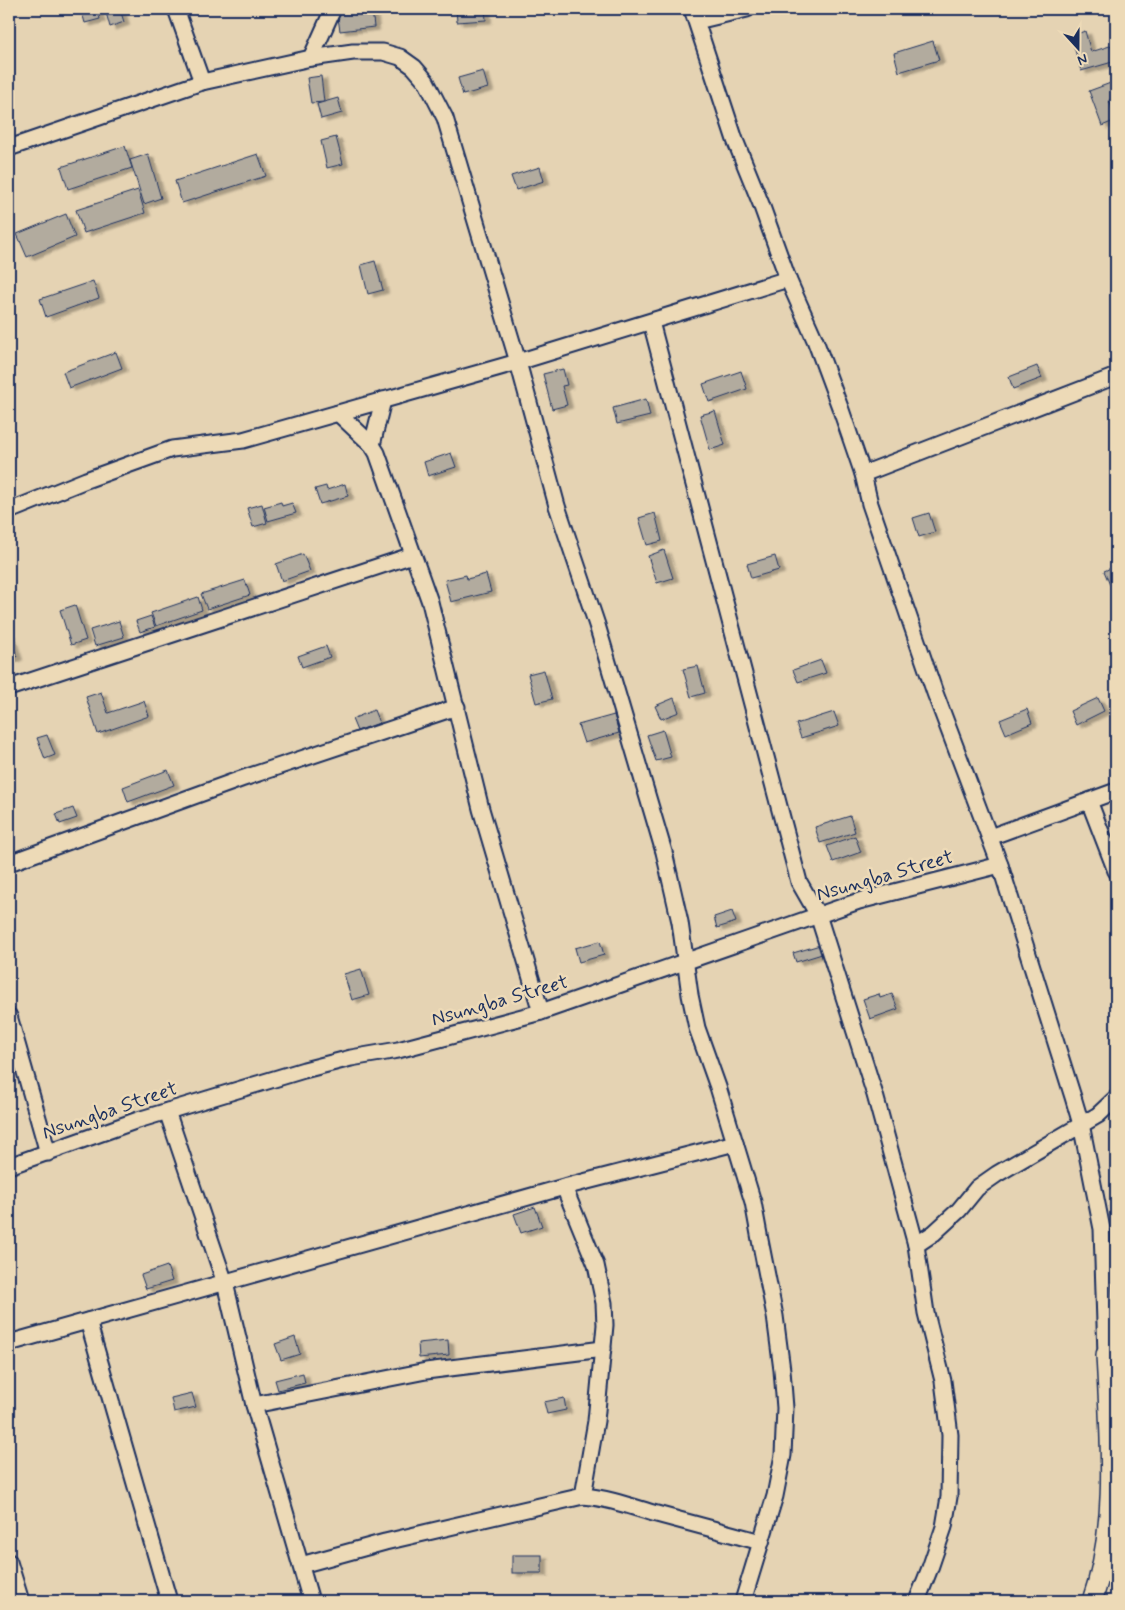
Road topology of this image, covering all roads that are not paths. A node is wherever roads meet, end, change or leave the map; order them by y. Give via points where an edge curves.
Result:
1 (176, 9) edge
2 (333, 9) edge
3 (747, 9) edge
4 (694, 15) edge
5 (311, 58) junction
6 (202, 82) junction
7 (9, 148) edge
8 (788, 279) junction
9 (651, 322) junction
10 (518, 362) junction
11 (1116, 376) edge
12 (383, 400) junction
13 (338, 413) junction
14 (372, 444) junction
15 (863, 474) junction
16 (9, 511) edge
17 (414, 555) junction
18 (9, 688) edge
19 (457, 706) junction
20 (1116, 791) edge
21 (1089, 801) junction
22 (990, 837) junction
23 (9, 862) edge
24 (1000, 865) junction
25 (1116, 871) edge
26 (818, 915) junction
27 (686, 961) junction
28 (541, 1012) junction
29 (9, 1016) edge
30 (1116, 1098) edge
31 (167, 1112) junction
32 (1080, 1124) junction
33 (735, 1143) junction
34 (48, 1153) junction
35 (9, 1166) edge
36 (564, 1187) junction
37 (1109, 1226) edge
38 (916, 1245) junction
39 (225, 1283) junction
40 (88, 1321) junction
41 (9, 1343) edge
42 (603, 1350) junction
43 (1111, 1353) edge
44 (254, 1405) junction
45 (582, 1496) junction
46 (761, 1542) junction
47 (9, 1562) edge
48 (301, 1565) junction
49 (22, 1601) edge
50 (168, 1601) edge
51 (311, 1601) edge
52 (743, 1601) edge
53 (917, 1601) edge
54 (1092, 1601) edge

1 - 6 street
2 - 5 street
3 - 4 street
4 - 8 street via 730,124
5 - 6 street
5 - 10 street via 382,52 400,56 426,81 444,118
6 - 7 street
8 - 9 street
8 - 15 street via 842,410
9 - 10 street
9 - 26 street via 799,882
10 - 12 street
10 - 27 street via 557,506 597,625 664,852
11 - 15 street
12 - 13 street
12 - 14 street
13 - 14 street
13 - 16 street via 243,440 172,449
14 - 17 street
15 - 22 street via 870,504 935,693
17 - 18 street
17 - 19 street via 430,602
19 - 23 street
19 - 28 street via 481,809
20 - 21 street
21 - 22 street
21 - 25 street
22 - 24 street
24 - 26 street, Nsungba Street
24 - 32 street
26 - 27 street, Nsungba Street
26 - 38 street via 875,1095
27 - 28 street, Nsungba Street
27 - 33 street via 697,1028
28 - 31 street, Nsungba Street via 398,1050 304,1070
29 - 34 street
30 - 32 street via 1098,1115
31 - 34 street, Nsungba Street
31 - 39 street
32 - 37 street
32 - 38 street via 977,1188 959,1210
33 - 36 street
33 - 46 street via 753,1202 774,1307 785,1408 783,1455
34 - 35 street, Nsungba Street
36 - 39 street
36 - 42 street via 596,1265 604,1311
37 - 43 street
38 - 53 street via 950,1435 949,1497 944,1527
39 - 40 street
39 - 44 street
40 - 41 street
40 - 50 street
42 - 44 street via 426,1371
42 - 45 street via 596,1421
43 - 54 street via 1110,1499 1105,1554
44 - 48 street
45 - 46 street via 620,1502
45 - 48 street
46 - 52 street
47 - 49 street
48 - 51 street

